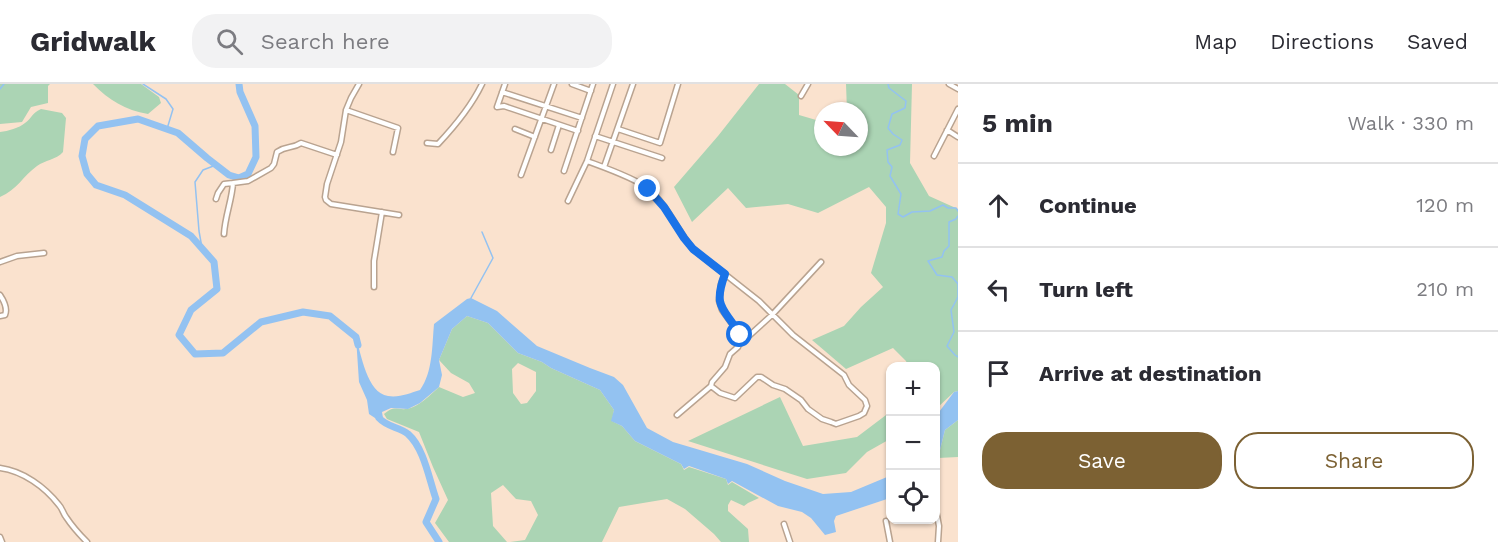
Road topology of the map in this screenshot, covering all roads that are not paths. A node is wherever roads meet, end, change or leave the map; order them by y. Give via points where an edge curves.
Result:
1 (359, 84) edge
2 (482, 84) edge
3 (505, 84) edge
4 (554, 84) edge
5 (572, 84) edge
6 (593, 84) edge
7 (613, 84) edge
8 (633, 84) edge
9 (678, 84) edge
10 (807, 84) edge
11 (949, 84) edge
12 (958, 88) edge
13 (591, 91) junction
14 (502, 92) junction
15 (801, 96) dead end
16 (546, 106) junction
17 (346, 110) junction
18 (958, 110) edge
19 (542, 118) junction
20 (582, 118) junction
21 (560, 125) junction
22 (515, 129) dead end
23 (618, 129) junction
24 (947, 130) junction
25 (578, 131) junction
26 (595, 136) junction
27 (535, 137) junction
28 (958, 137) edge
29 (613, 142) junction
30 (427, 143) dead end
31 (551, 150) dead end
32 (393, 152) dead end
33 (337, 155) junction
34 (934, 156) dead end
35 (662, 158) dead end
36 (587, 161) junction
37 (604, 167) junction
38 (564, 171) dead end
39 (520, 175) dead end
40 (233, 183) junction
41 (216, 199) dead end
42 (568, 201) dead end
43 (382, 212) junction
44 (399, 215) dead end
45 (224, 234) dead end
46 (44, 252) dead end
47 (0, 262) edge
48 (821, 262) dead end
49 (725, 274) junction
50 (374, 287) dead end
51 (0, 296) edge
52 (772, 315) junction
53 (0, 316) edge
54 (739, 344) junction
55 (711, 386) junction
56 (677, 415) dead end
57 (0, 468) edge
58 (784, 524) dead end
59 (887, 524) edge
60 (939, 524) edge
61 (0, 537) edge
62 (2, 542) edge
63 (87, 542) edge
64 (790, 542) edge
65 (890, 542) edge
66 (938, 542) edge

1 - 17 street
2 - 30 street via 438,144
3 - 14 street
4 - 16 street
5 - 13 street
6 - 13 street
7 - 26 street
8 - 23 street
9 - 23 street via 660,142
10 - 15 street
11 - 12 street
13 - 20 street
14 - 16 street
14 - 19 street via 497,107
16 - 19 street
16 - 20 street
17 - 32 street via 399,128
17 - 33 street
18 - 24 street
19 - 21 street
19 - 27 street
20 - 25 street
21 - 25 street
21 - 31 street
22 - 27 street
23 - 29 street
24 - 28 street
24 - 34 street
25 - 38 street
26 - 29 street
26 - 36 street
27 - 39 street
29 - 35 street
29 - 37 street
33 - 40 street via 301,143 277,152 271,168 248,181
33 - 43 street via 326,200
36 - 37 street
36 - 42 street
37 - 49 street via 648,189 693,249
40 - 41 street via 224,184
40 - 45 street
43 - 44 street
43 - 50 street
46 - 47 street
48 - 52 street
49 - 52 street
49 - 54 street via 719,301 740,335
51 - 53 street via 6,312
52 - 54 street
52 - 55 street via 844,375 866,402 864,413 844,422 827,421 792,394 759,377 735,398
54 - 55 street
55 - 56 street
57 - 63 street via 19,473 42,488
58 - 64 street
59 - 65 street
60 - 66 street
61 - 62 street

